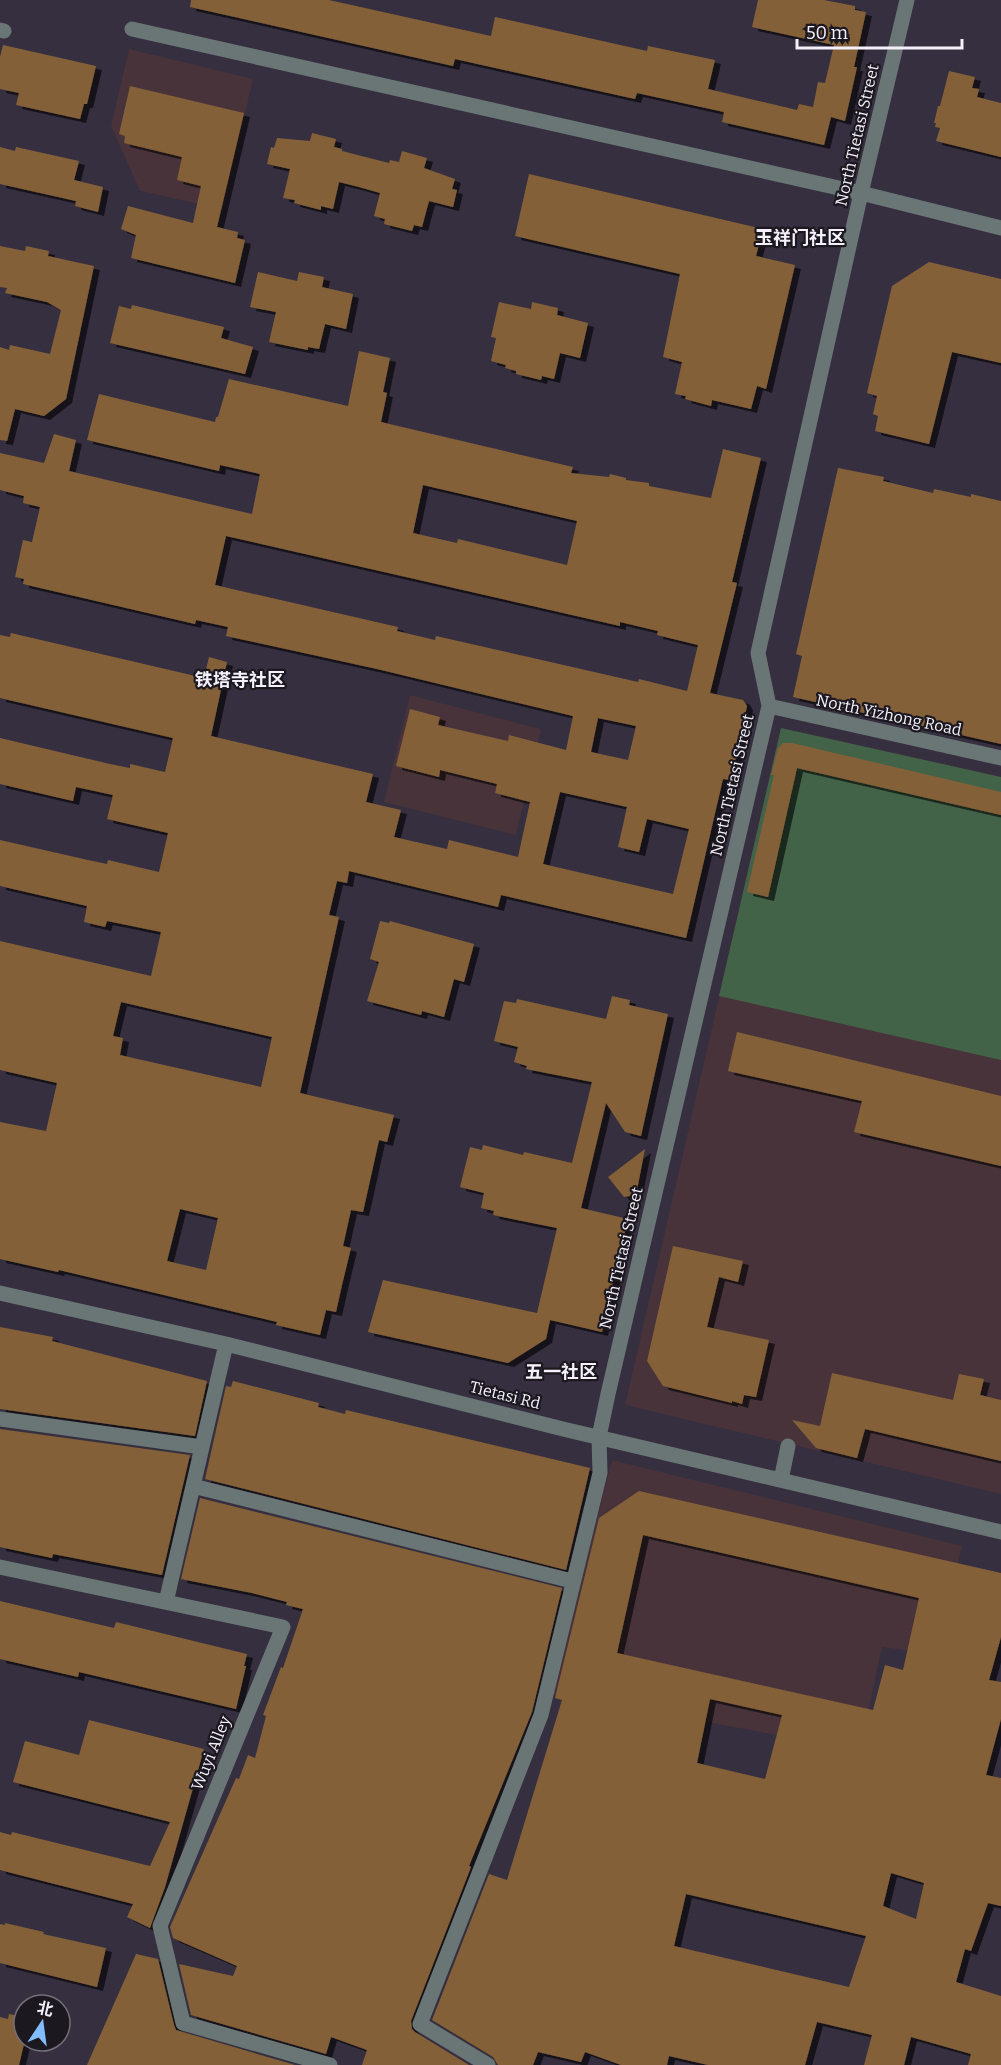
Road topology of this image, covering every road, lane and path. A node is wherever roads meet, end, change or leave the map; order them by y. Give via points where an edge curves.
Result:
1 (907, 0) edge
2 (132, 29) dead end
3 (861, 193) junction
4 (1001, 228) edge
5 (769, 706) junction
6 (1001, 758) edge
7 (0, 1293) edge
8 (226, 1344) junction
9 (0, 1419) edge
10 (599, 1437) junction
11 (788, 1446) dead end
12 (202, 1447) junction
13 (781, 1480) junction
14 (193, 1486) junction
15 (1001, 1532) edge
16 (0, 1567) edge
17 (572, 1581) junction
18 (166, 1602) junction
19 (330, 2065) edge
20 (488, 2065) edge

1 - 3 street, North Tietasi Street
2 - 3 street
3 - 4 street
3 - 5 street, North Tietasi Street via 758,653
5 - 6 street, North Yizhong Road
5 - 10 street, North Tietasi Street
7 - 8 street, Tietasi Rd
8 - 10 street, Tietasi Rd
8 - 12 street
9 - 12 street
10 - 13 street, Tietasi Rd
10 - 17 street, North Tietasi Street via 600,1473
11 - 13 street
12 - 14 street
13 - 15 street, Tietasi Rd
14 - 17 street
14 - 18 street
16 - 18 street, Wuyi Alley
17 - 20 street, North Tietasi Street via 541,1715 420,2024
18 - 19 street, Wuyi Alley via 283,1627 160,1926 183,2023

